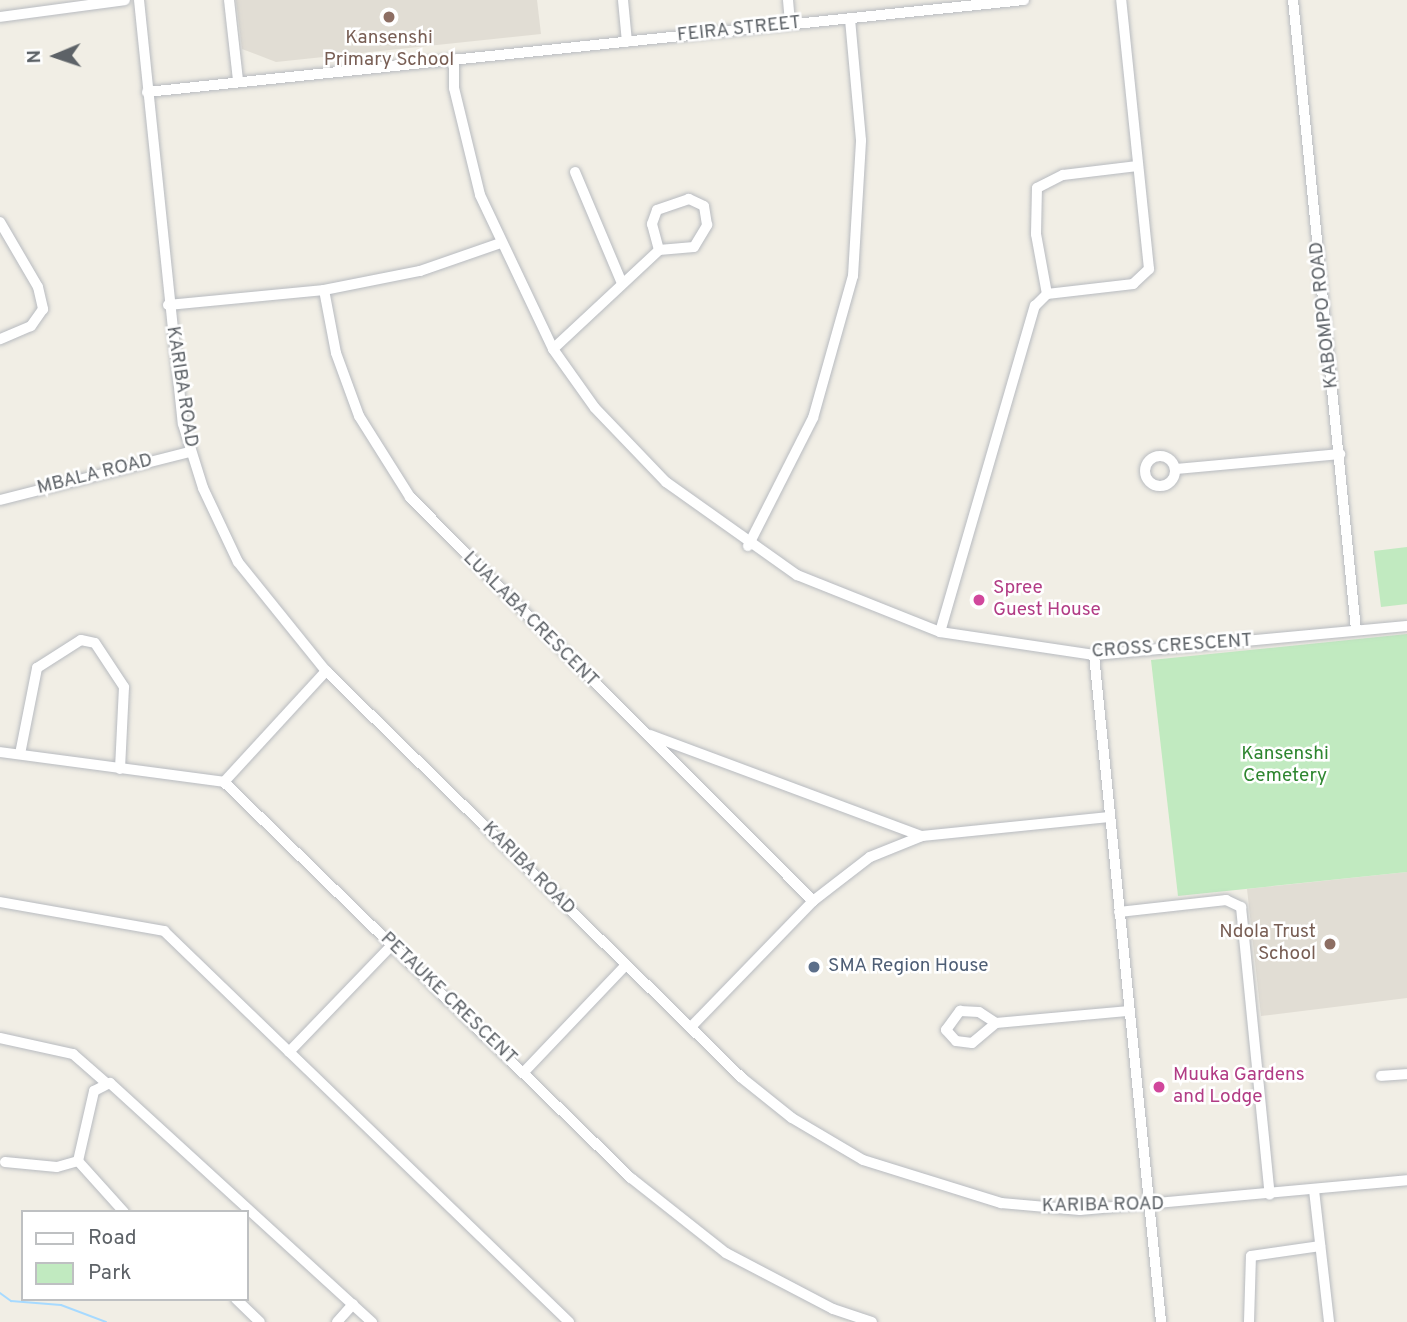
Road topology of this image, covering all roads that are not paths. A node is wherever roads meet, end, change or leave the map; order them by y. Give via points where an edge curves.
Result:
1 (125, 0) edge
2 (139, 0) edge
3 (229, 0) edge
4 (623, 0) edge
5 (788, 0) edge
6 (1024, 0) edge
7 (1121, 0) edge
8 (1293, 0) edge
9 (959, 3) edge
10 (0, 17) edge
11 (850, 18) junction
12 (790, 23) junction
13 (627, 42) junction
14 (454, 59) junction
15 (239, 80) junction
16 (147, 92) junction
17 (1137, 166) junction
18 (575, 172) dead end
19 (0, 222) edge
20 (498, 244) junction
21 (659, 250) junction
22 (622, 283) junction
23 (324, 290) junction
24 (1047, 294) junction
25 (168, 305) junction
26 (0, 339) edge
27 (553, 349) junction
28 (190, 452) junction
29 (1340, 454) junction
30 (1175, 469) dead end
31 (0, 500) edge
32 (748, 546) junction
33 (1407, 625) edge
34 (1356, 630) junction
35 (940, 632) junction
36 (1094, 655) junction
37 (326, 671) junction
38 (641, 731) junction
39 (686, 751) junction
40 (0, 752) edge
41 (20, 754) junction
42 (675, 765) junction
43 (120, 769) junction
44 (224, 782) junction
45 (1109, 817) junction
46 (922, 836) junction
47 (813, 901) junction
48 (0, 902) edge
49 (1119, 912) junction
50 (392, 945) junction
51 (626, 965) junction
52 (1129, 1011) junction
53 (996, 1023) dead end
54 (691, 1027) junction
55 (0, 1038) edge
56 (289, 1052) junction
57 (523, 1073) junction
58 (1407, 1074) edge
59 (1381, 1076) dead end
60 (105, 1082) junction
61 (78, 1161) junction
62 (5, 1162) dead end
63 (1407, 1181) edge
64 (1314, 1190) junction
65 (1270, 1195) junction
66 (1149, 1206) junction
67 (122, 1210) edge
68 (248, 1210) edge
69 (248, 1210) edge
70 (1320, 1246) junction
71 (238, 1301) edge
72 (353, 1304) junction
73 (833, 1309) junction
74 (260, 1322) edge
75 (337, 1322) edge
76 (372, 1322) edge
77 (569, 1322) edge
78 (828, 1322) edge
79 (872, 1322) edge
80 (1161, 1322) edge
81 (1249, 1322) edge
82 (1329, 1322) edge

1 - 10 street
2 - 16 street, KARIBA ROAD
3 - 15 street
4 - 13 street
5 - 12 street
6 - 9 street, FEIRA STREET
7 - 17 street
8 - 29 street, KABOMPO ROAD
9 - 11 street, FEIRA STREET
11 - 12 street, FEIRA STREET
11 - 32 street via 861,140 853,276 813,418
12 - 13 street, FEIRA STREET
13 - 14 street, FEIRA STREET
14 - 15 street, FEIRA STREET
14 - 20 street, CROSS CRESCENT via 465,141
15 - 16 street, FEIRA STREET
16 - 25 street, KARIBA ROAD
17 - 24 street via 1063,175 1037,188 1036,234
17 - 24 street via 1149,255 1144,278 1111,289
18 - 22 street
19 - 26 street via 38,287 43,309 31,326
20 - 23 street via 420,271
20 - 27 street, CROSS CRESCENT
21 - 21 street via 694,247 707,225 704,206 690,200 657,210 652,224
21 - 22 street
22 - 27 street
23 - 25 street
23 - 38 street, LUALABA CRESCENT via 346,384 392,473 431,522
24 - 35 street via 1027,323
25 - 28 street, KARIBA ROAD
27 - 32 street, CROSS CRESCENT via 634,452
28 - 31 street, MBALA ROAD
28 - 37 street, KARIBA ROAD via 238,562
29 - 30 street
29 - 34 street, KABOMPO ROAD
32 - 35 street, CROSS CRESCENT via 828,591
33 - 34 street, CROSS CRESCENT
34 - 36 street, CROSS CRESCENT
35 - 36 street, CROSS CRESCENT
36 - 45 street
37 - 44 street
37 - 51 street, KARIBA ROAD
38 - 39 street
38 - 42 street, LUALABA CRESCENT
39 - 42 street
39 - 46 street
40 - 41 street
41 - 43 street
41 - 43 street via 37,668 81,640 95,643 124,687
42 - 47 street, LUALABA CRESCENT
43 - 44 street
44 - 50 street, PETAUKE CRESCENT
45 - 46 street
45 - 49 street
46 - 47 street via 859,863
47 - 54 street
48 - 56 street via 160,929
49 - 52 street
49 - 65 street via 1226,900 1241,907
50 - 56 street
50 - 57 street, PETAUKE CRESCENT
51 - 54 street, KARIBA ROAD
51 - 57 street
52 - 53 street
52 - 66 street
54 - 66 street, KARIBA ROAD via 792,1118 845,1151 910,1179 1035,1208
55 - 60 street via 73,1054
56 - 77 street
57 - 73 street, PETAUKE CRESCENT via 631,1178 704,1237
58 - 59 street
60 - 61 street via 94,1091
60 - 69 street
61 - 62 street via 57,1167
61 - 67 street
63 - 64 street, KARIBA ROAD
64 - 65 street, KARIBA ROAD
64 - 70 street
65 - 66 street, KARIBA ROAD
66 - 80 street
68 - 72 street
70 - 81 street via 1251,1256
70 - 82 street
71 - 74 street
72 - 75 street
72 - 76 street
73 - 78 street
73 - 79 street, PETAUKE CRESCENT

